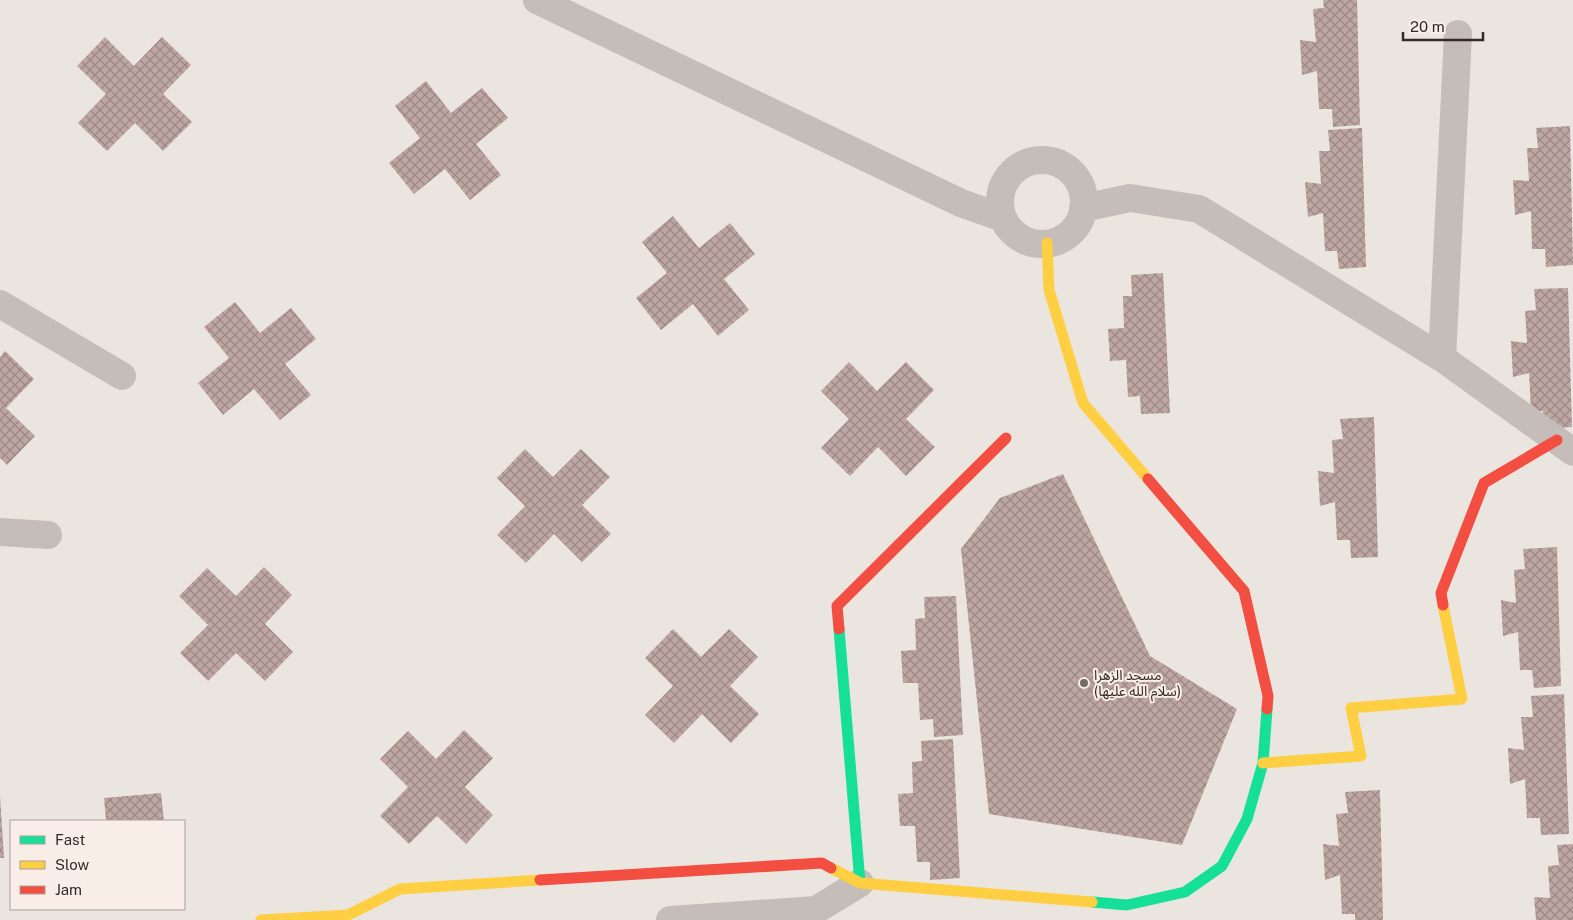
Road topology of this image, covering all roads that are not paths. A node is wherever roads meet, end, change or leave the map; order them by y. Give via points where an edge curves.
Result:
1 (537, 0) edge
2 (1458, 34) dead end
3 (1083, 208) junction
4 (1003, 218) junction
5 (1047, 243) junction
6 (0, 304) edge
7 (1442, 358) junction
8 (122, 376) dead end
9 (1006, 438) dead end
10 (1565, 446) edge
11 (0, 532) edge
12 (48, 535) dead end
13 (1263, 762) junction
14 (860, 883) junction
15 (354, 917) edge
16 (261, 920) edge
17 (670, 920) edge

1 - 4 street via 961,203
2 - 7 street
3 - 4 street via 1082,192 1068,169 1055,162 1027,162 1006,179 1001,192
3 - 5 street via 1071,231 1060,240
3 - 7 street via 1130,198 1199,209
4 - 5 street via 1010,230 1021,238
5 - 13 street via 1049,290 1083,403 1244,591 1268,696
6 - 8 street
7 - 10 street
9 - 14 street via 837,606
10 - 13 street via 1484,483 1441,593 1462,699 1350,708 1360,756
11 - 12 street
13 - 14 street via 1247,819 1222,866 1185,892 1127,905
14 - 15 street via 822,863 400,889
14 - 17 street via 816,910
15 - 16 street

